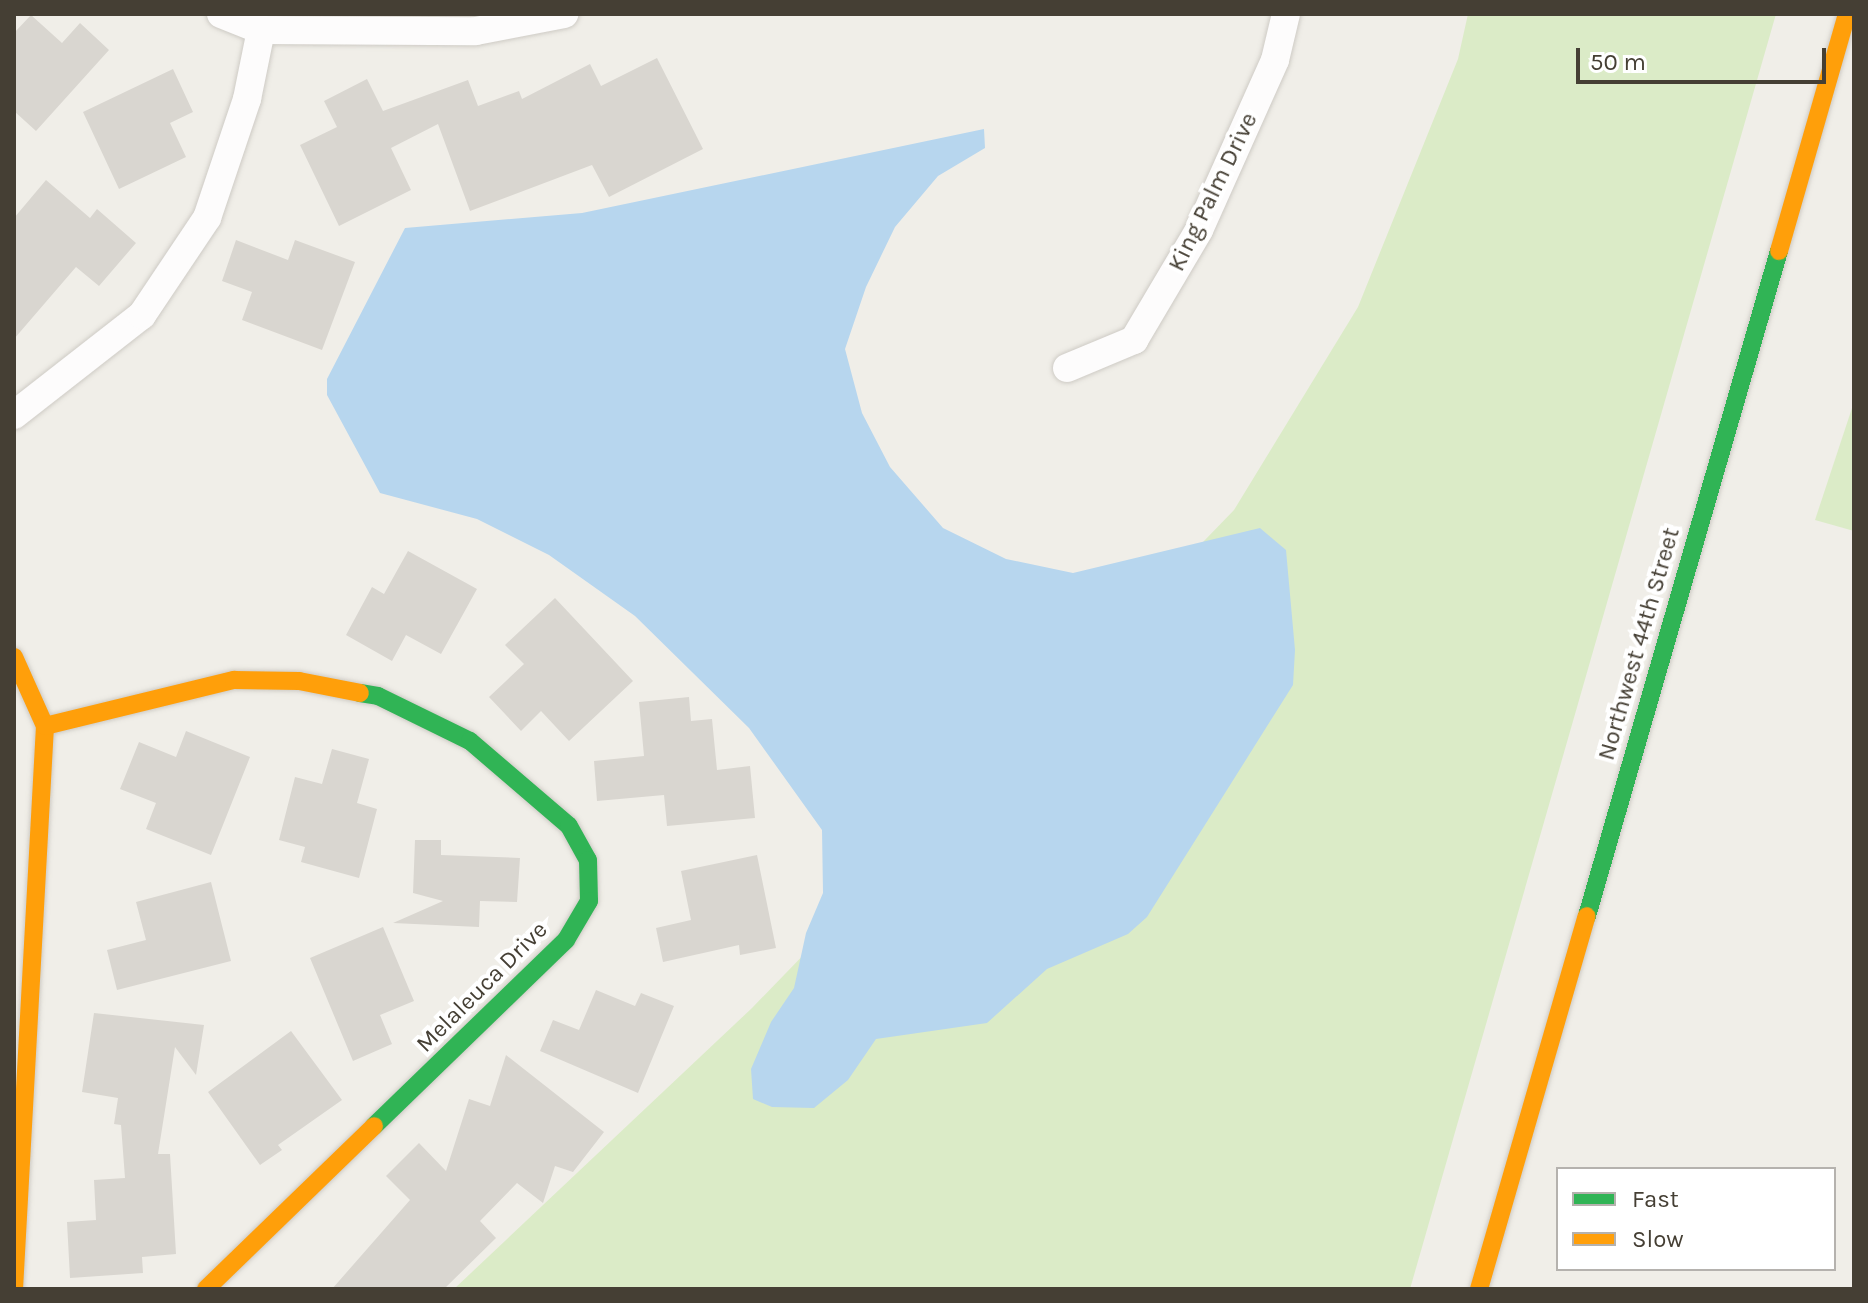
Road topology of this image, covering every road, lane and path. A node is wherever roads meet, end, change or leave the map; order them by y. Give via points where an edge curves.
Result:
1 (221, 14) edge
2 (564, 14) edge
3 (1286, 14) edge
4 (1847, 14) edge
5 (261, 30) junction
6 (1067, 368) dead end
7 (14, 415) edge
8 (14, 657) edge
9 (45, 726) junction
10 (14, 1289) edge
11 (206, 1289) edge
12 (1479, 1289) edge

1 - 5 street
2 - 5 street via 476,31
3 - 6 street, King Palm Drive via 1275,60 1199,230 1134,340
4 - 12 street, Northwest 44th Street
5 - 7 street via 247,99 207,218 142,315
8 - 9 street
9 - 10 street
9 - 11 street, Melaleuca Drive via 234,680 299,681 378,696 470,741 569,826 588,860 589,901 566,940

